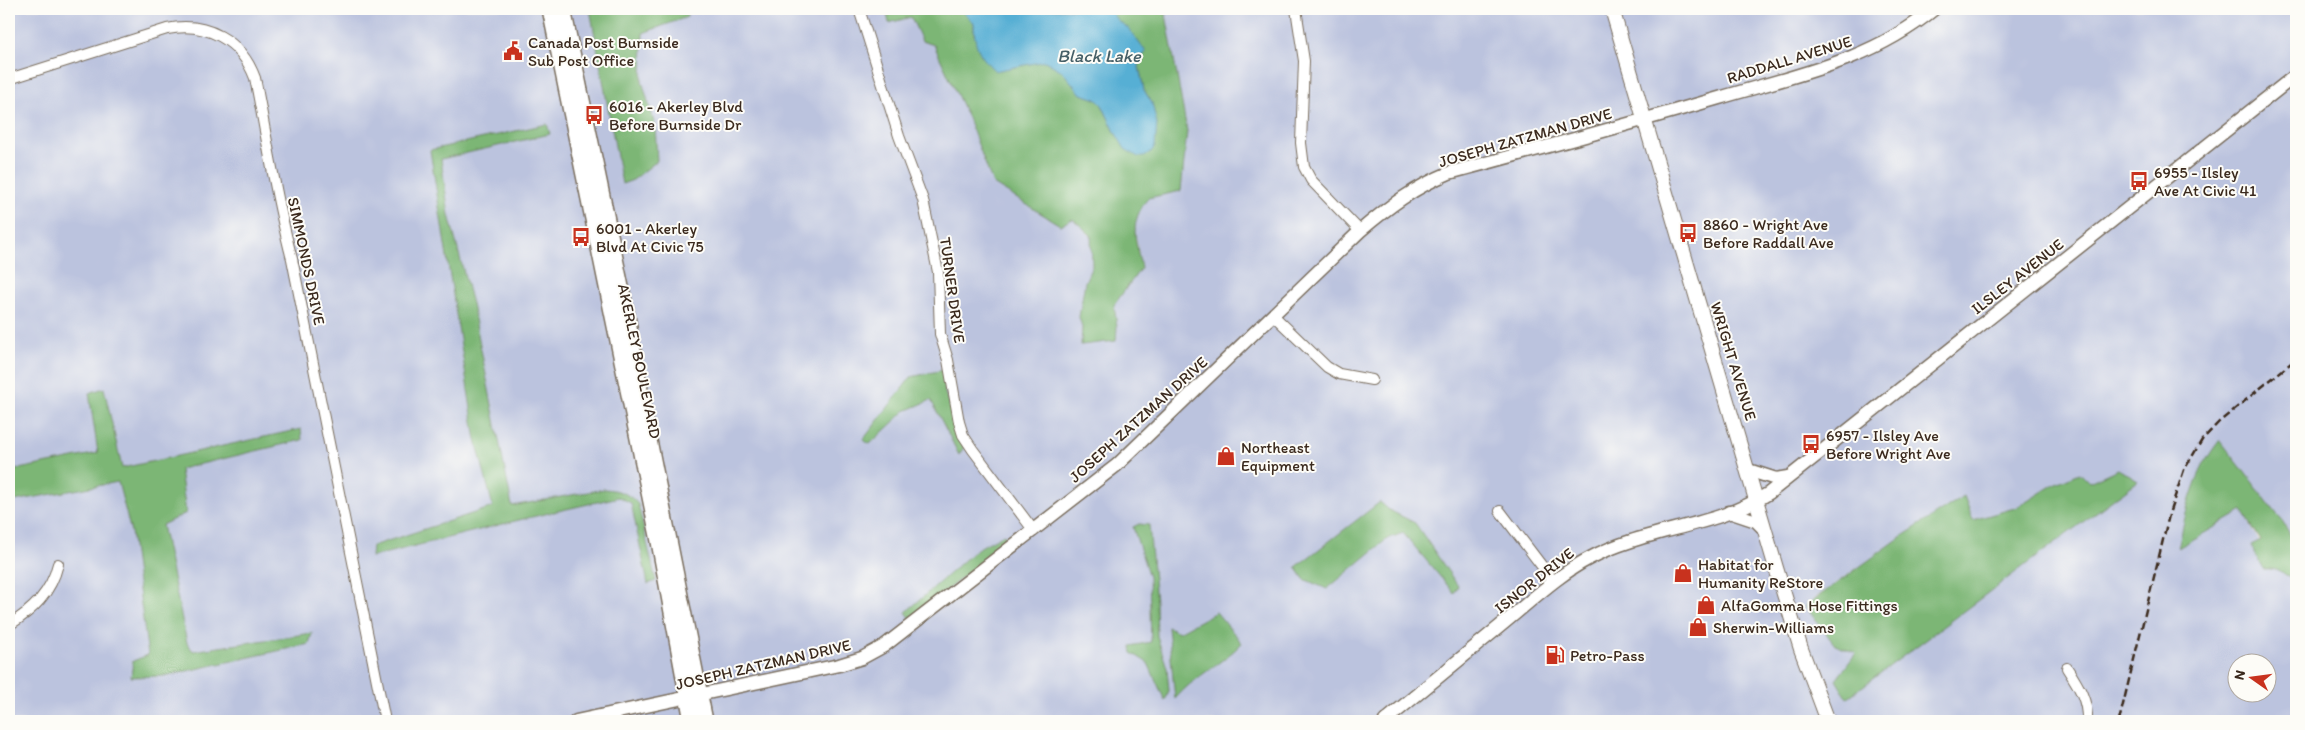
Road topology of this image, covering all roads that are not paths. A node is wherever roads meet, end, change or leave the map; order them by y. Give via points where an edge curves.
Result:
1 (550, 9) edge
2 (563, 9) edge
3 (859, 9) edge
4 (1296, 9) edge
5 (1934, 9) edge
6 (1612, 10) edge
7 (2296, 75) edge
8 (9, 79) edge
9 (1644, 120) junction
10 (1360, 231) junction
11 (1273, 315) junction
12 (1372, 380) dead end
13 (1748, 470) junction
14 (1791, 476) junction
15 (1757, 501) junction
16 (1500, 511) dead end
17 (1729, 512) junction
18 (1765, 530) junction
19 (1034, 531) junction
20 (58, 564) dead end
21 (1554, 582) junction
22 (9, 625) edge
23 (2067, 668) dead end
24 (693, 697) junction
25 (385, 721) edge
26 (576, 721) edge
27 (692, 721) edge
28 (705, 721) edge
29 (1385, 721) edge
30 (1828, 721) edge
31 (2087, 721) edge

1 - 24 main road, AKERLEY BOULEVARD
2 - 24 main road, AKERLEY BOULEVARD via 662,495
3 - 19 street, TURNER DRIVE via 899,136 924,200 938,272 940,334 963,435
4 - 10 street via 1304,61 1301,143 1304,167 1311,180
5 - 9 street, RADDALL AVENUE via 1895,37 1850,59
6 - 9 main road, WRIGHT AVENUE
7 - 14 street, ILSLEY AVENUE
8 - 25 street, SIMMONDS DRIVE via 167,29 186,27 208,30 222,37 249,64 255,78 281,221 296,278
9 - 10 street, JOSEPH ZATZMAN DRIVE via 1449,173 1411,191
9 - 13 main road, WRIGHT AVENUE
10 - 11 street, JOSEPH ZATZMAN DRIVE
11 - 12 street via 1326,366 1339,374
11 - 19 street, JOSEPH ZATZMAN DRIVE via 1117,465
13 - 14 street via 1776,479
13 - 15 main road, WRIGHT AVENUE
14 - 15 street, ILSLEY AVENUE
15 - 17 street, ISNOR DRIVE
15 - 18 main road, WRIGHT AVENUE
16 - 21 street
17 - 18 street via 1756,521
17 - 21 street, ISNOR DRIVE via 1616,546 1589,558
18 - 30 main road, WRIGHT AVENUE via 1801,649
19 - 24 street, JOSEPH ZATZMAN DRIVE via 884,646 862,658
20 - 22 street via 53,580 39,603
21 - 29 street, ISNOR DRIVE
23 - 31 street via 2080,688
24 - 26 street, JOSEPH ZATZMAN DRIVE
24 - 27 main road, AKERLEY BOULEVARD
24 - 28 main road, AKERLEY BOULEVARD

